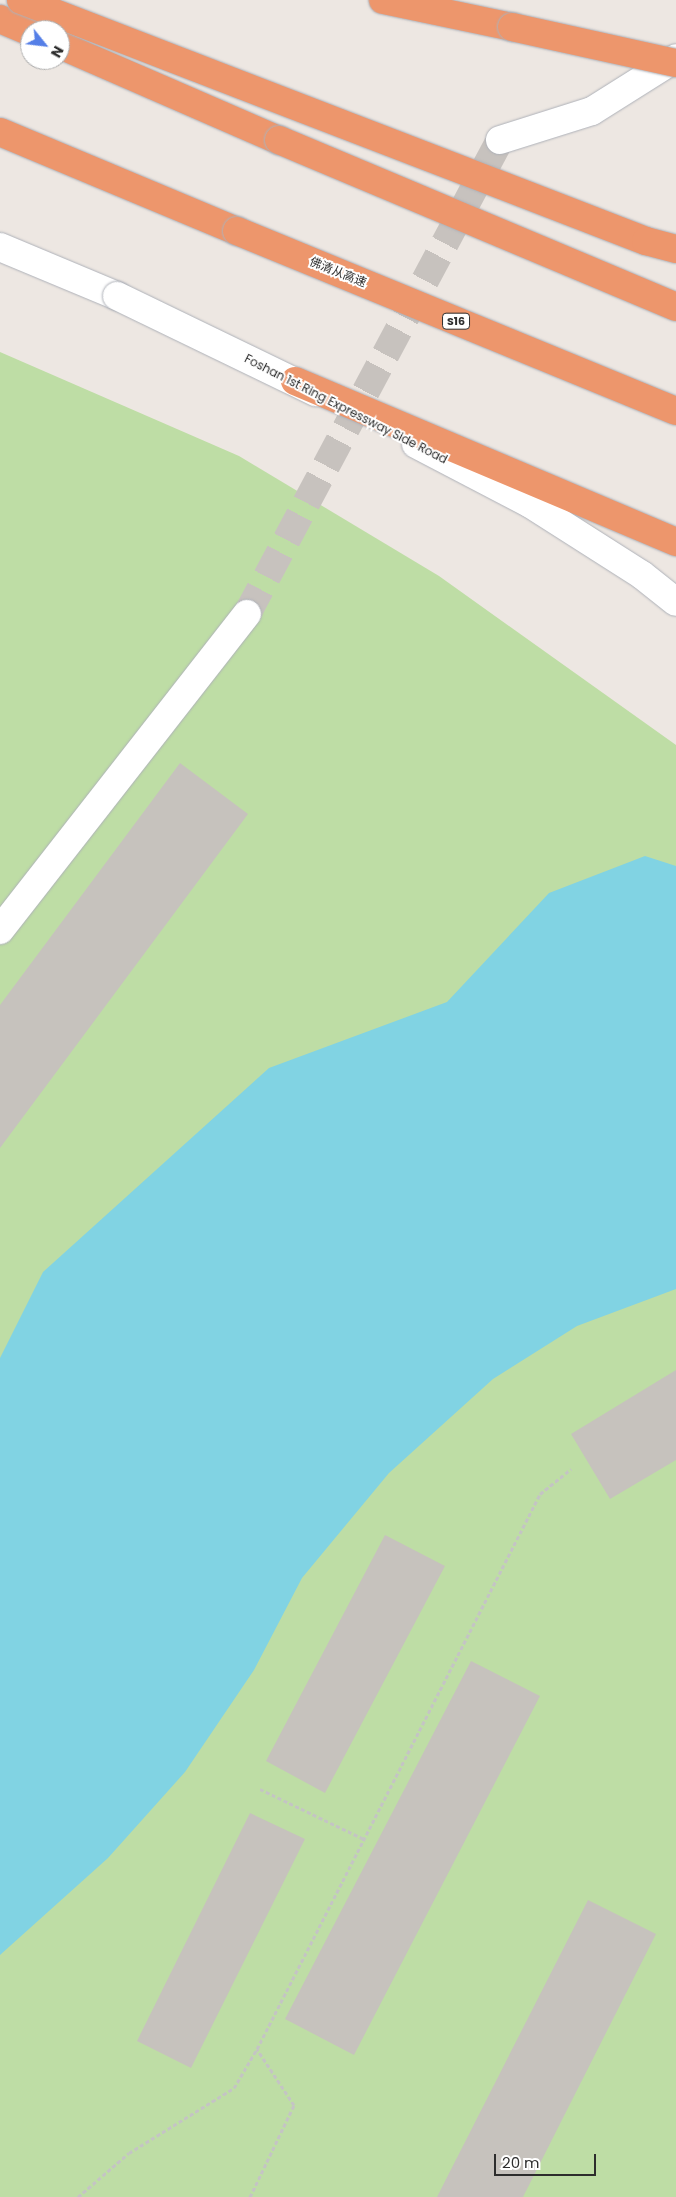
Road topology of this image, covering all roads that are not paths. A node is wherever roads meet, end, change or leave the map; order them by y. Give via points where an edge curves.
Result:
1 (21, 0) edge
2 (382, 0) edge
3 (0, 19) edge
4 (20, 28) edge
5 (70, 49) edge
6 (676, 58) edge
7 (676, 63) edge
8 (0, 132) edge
9 (500, 140) tunnel mouth
10 (0, 247) edge
11 (676, 249) edge
12 (676, 308) edge
13 (296, 381) junction
14 (676, 411) edge
15 (676, 542) edge
16 (676, 602) edge
17 (247, 614) tunnel mouth
18 (0, 930) edge

1 - 11 highway, bridge via 646,241
2 - 7 highway, bridge
3 - 4 highway
5 - 12 highway, bridge
6 - 9 main road via 592,111
8 - 14 highway, 佛清从高速 / S16, bridge
10 - 13 main road, Foshan 1st Ring Expressway Side Road, bridge via 117,296
13 - 15 highway, bridge
13 - 16 main road, Foshan 1st Ring Expressway Side Road, bridge via 529,503 642,575
17 - 18 main road

